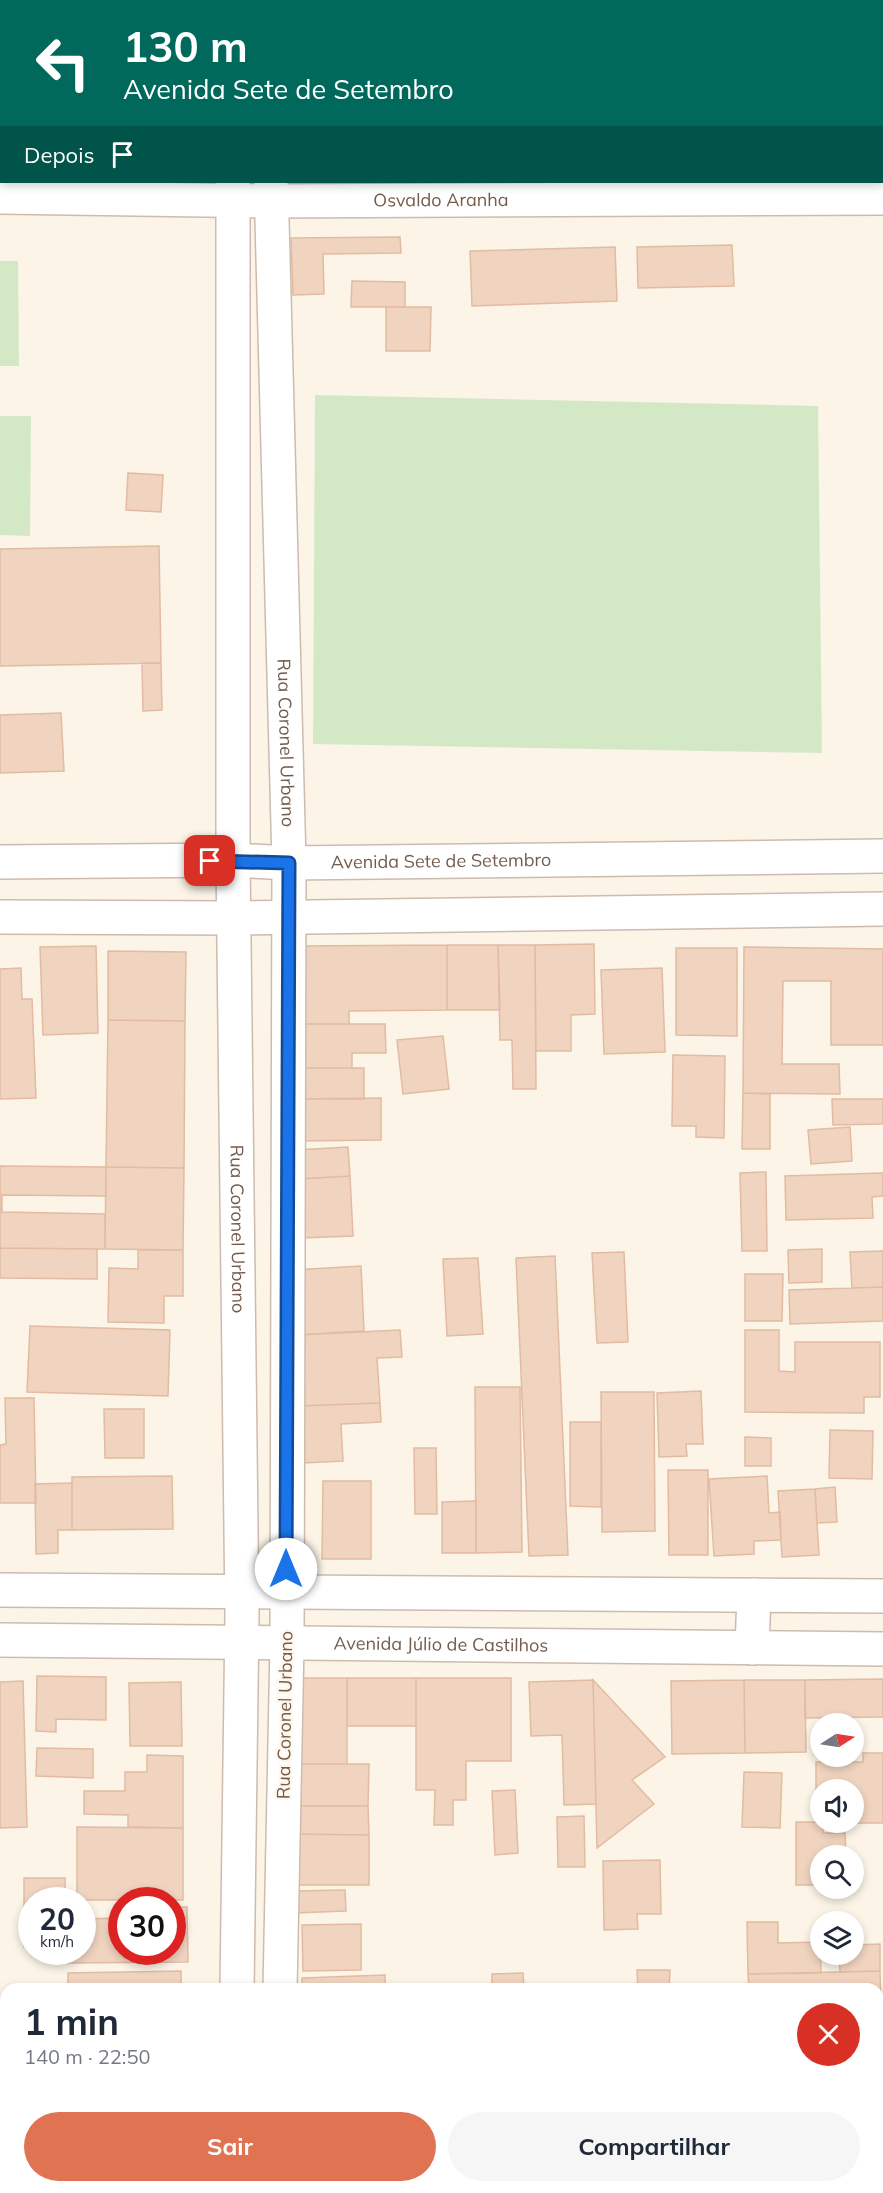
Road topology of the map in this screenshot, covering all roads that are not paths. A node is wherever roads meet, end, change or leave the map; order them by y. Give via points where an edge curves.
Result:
1 (233, 190) edge
2 (271, 191) edge
3 (0, 197) edge
4 (883, 198) edge
5 (883, 856) edge
6 (233, 860) junction
7 (0, 862) edge
8 (289, 863) junction
9 (883, 909) edge
10 (287, 916) junction
11 (0, 917) edge
12 (235, 918) junction
13 (240, 1413) junction
14 (287, 1413) junction
15 (0, 1590) edge
16 (242, 1591) junction
17 (286, 1591) junction
18 (754, 1595) junction
19 (883, 1596) edge
20 (0, 1641) edge
21 (241, 1643) junction
22 (287, 1644) junction
23 (752, 1648) junction
24 (883, 1649) edge
25 (280, 1977) edge
26 (237, 1978) edge

1 - 2 street, Osvaldo Aranha
1 - 3 street, Osvaldo Aranha
1 - 6 street, Rua Coronel Urbano
2 - 4 street, Osvaldo Aranha
2 - 8 street, Rua Coronel Urbano
5 - 8 street, Avenida Sete de Setembro
6 - 7 street, Avenida Sete de Setembro
6 - 8 street, Avenida Sete de Setembro
6 - 12 street, Rua Coronel Urbano
8 - 10 street, Rua Coronel Urbano
9 - 10 street
10 - 12 street
10 - 14 street, Rua Coronel Urbano
11 - 12 street
12 - 13 street, Rua Coronel Urbano
13 - 14 street
13 - 16 street, Rua Coronel Urbano
14 - 17 street, Rua Coronel Urbano
15 - 16 street
16 - 17 street
16 - 21 street, Rua Coronel Urbano
17 - 18 street
17 - 22 street, Rua Coronel Urbano
18 - 19 street
18 - 23 street
20 - 21 street, Avenida Júlio de Castilhos
21 - 22 street, Avenida Júlio de Castilhos
21 - 26 street, Rua Coronel Urbano
22 - 23 street, Avenida Júlio de Castilhos
22 - 25 street, Rua Coronel Urbano
23 - 24 street, Avenida Júlio de Castilhos
25 - 26 street

